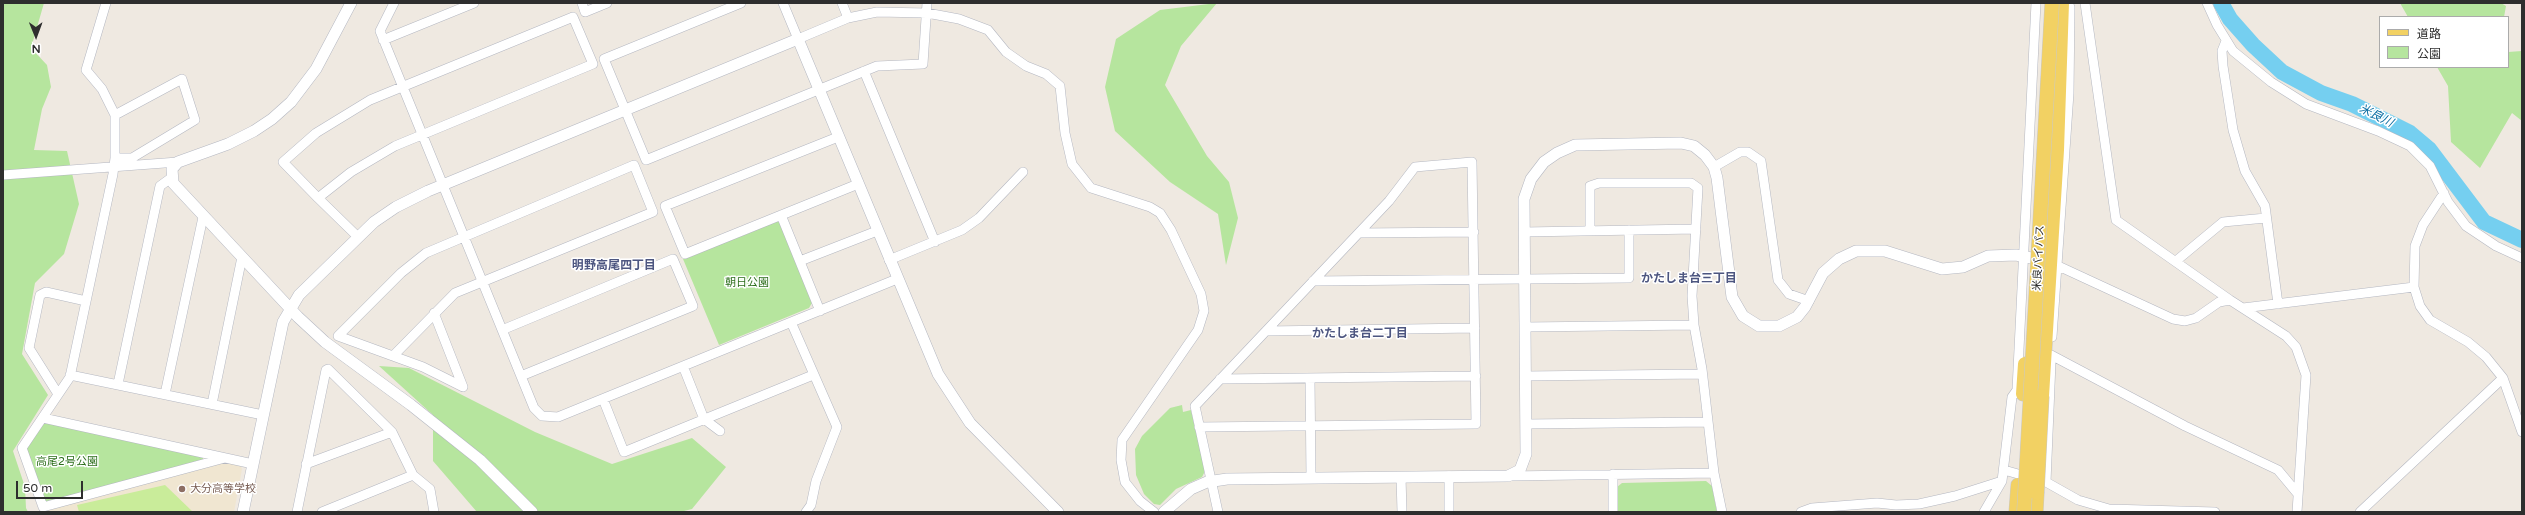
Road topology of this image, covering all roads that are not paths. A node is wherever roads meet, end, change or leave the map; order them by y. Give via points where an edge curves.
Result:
1 (106, 3) edge
2 (351, 3) edge
3 (394, 3) edge
4 (474, 3) edge
5 (582, 3) edge
6 (607, 3) edge
7 (740, 3) edge
8 (783, 3) edge
9 (842, 3) edge
10 (928, 3) edge
11 (2036, 3) edge
12 (2046, 3) edge
13 (2085, 3) edge
14 (2207, 3) edge
15 (2062, 5) edge
16 (927, 14) junction
17 (848, 18) junction
18 (798, 39) junction
19 (383, 40) junction
20 (2226, 41) junction
21 (864, 71) junction
22 (402, 86) junction
23 (819, 90) junction
24 (625, 110) junction
25 (115, 115) junction
26 (422, 134) junction
27 (838, 137) junction
28 (115, 162) junction
29 (178, 162) junction
30 (1714, 167) junction
31 (1023, 172) dead end
32 (3, 175) edge
33 (171, 178) junction
34 (858, 184) junction
35 (442, 185) junction
36 (2444, 193) junction
37 (318, 198) junction
38 (781, 215) junction
39 (203, 217) junction
40 (2266, 218) junction
41 (1696, 229) junction
42 (877, 230) junction
43 (1629, 230) junction
44 (1590, 231) junction
45 (1474, 232) junction
46 (1524, 232) junction
47 (1359, 233) junction
48 (463, 236) junction
49 (358, 237) junction
50 (935, 242) junction
51 (242, 257) junction
52 (2027, 258) junction
53 (2522, 258) edge
54 (889, 260) junction
55 (800, 261) junction
56 (2176, 261) junction
57 (2053, 264) junction
58 (897, 279) junction
59 (1474, 279) junction
60 (1524, 279) junction
61 (1313, 281) junction
62 (482, 282) junction
63 (2414, 287) junction
64 (2230, 300) junction
65 (86, 301) junction
66 (1808, 301) junction
67 (2278, 304) junction
68 (290, 306) junction
69 (2243, 308) junction
70 (820, 310) junction
71 (434, 313) junction
72 (791, 322) junction
73 (1694, 325) junction
74 (1525, 327) junction
75 (1475, 328) junction
76 (502, 330) junction
77 (1266, 331) junction
78 (2051, 355) junction
79 (393, 356) junction
80 (683, 366) junction
81 (70, 374) junction
82 (1702, 374) junction
83 (812, 375) junction
84 (521, 376) junction
85 (1476, 376) junction
86 (1525, 376) junction
87 (1310, 378) junction
88 (2503, 378) junction
89 (1220, 379) junction
90 (118, 384) junction
91 (58, 394) junction
92 (165, 394) junction
93 (603, 398) junction
94 (212, 404) junction
95 (263, 415) junction
96 (43, 418) junction
97 (704, 419) junction
98 (1708, 422) junction
99 (1526, 424) junction
100 (1310, 426) junction
101 (1199, 427) junction
102 (720, 430) dead end
103 (392, 432) junction
104 (2522, 432) edge
105 (225, 458) junction
106 (253, 464) junction
107 (306, 464) junction
108 (2004, 470) junction
109 (1714, 473) junction
110 (1613, 474) junction
111 (414, 475) junction
112 (1449, 476) junction
113 (1508, 476) junction
114 (1401, 477) junction
115 (1312, 478) junction
116 (1211, 481) junction
117 (2002, 481) junction
118 (2046, 482) junction
119 (2298, 494) junction
120 (242, 512) edge
121 (297, 512) edge
122 (322, 512) edge
123 (434, 512) edge
124 (532, 512) edge
125 (806, 512) edge
126 (1058, 512) edge
127 (1154, 512) edge
128 (1164, 512) edge
129 (1218, 512) edge
130 (1402, 512) edge
131 (1449, 512) edge
132 (1613, 512) edge
133 (1722, 512) edge
134 (1801, 512) edge
135 (1984, 512) edge
136 (2016, 512) edge
137 (2024, 512) edge
138 (2029, 512) edge
139 (2036, 512) edge
140 (2215, 512) edge
141 (2296, 512) edge
142 (2360, 512) edge

1 - 25 street via 86,70 102,89
2 - 29 street via 316,69 282,110 261,127 244,136
3 - 19 street via 380,32
4 - 19 street
5 - 6 street via 585,12
7 - 24 street via 604,59
8 - 18 street
9 - 17 street
10 - 16 street
11 - 52 street
12 - 52 main road
13 - 56 street via 2116,220
14 - 20 street
15 - 57 main road
15 - 137 main road, 米良バイパス, bridge
15 - 138 main road, 米良バイパス
16 - 17 street via 877,12
16 - 21 street via 923,64 877,66
16 - 127 street via 959,19 988,30 1006,52 1026,66 1046,74 1060,86 1065,133 1072,164 1091,188 1150,207 1160,213 1171,230 1201,294 1204,311 1198,330 1122,440 1121,460 1125,482 1140,501
17 - 18 street
18 - 23 street
18 - 24 street
19 - 22 street
20 - 36 street via 2233,51 2271,82 2306,104 2410,146 2430,166
20 - 40 street via 2222,51 2223,66 2237,150 2245,171 2261,198
21 - 23 street
21 - 50 street
22 - 26 street
22 - 26 street via 573,17 593,64
22 - 37 street via 348,112 316,133 283,162
23 - 24 street via 646,160
23 - 27 street
24 - 35 street
25 - 28 street
25 - 28 street via 182,79 195,120 132,158
26 - 35 street
26 - 37 street via 377,155
27 - 34 street
27 - 38 street via 665,206 685,254
28 - 29 street
28 - 32 street
28 - 65 street
29 - 33 street via 172,169
30 - 46 street via 1700,150 1681,143 1582,144 1569,147 1544,162 1531,179 1524,199
30 - 66 street via 1740,152 1748,152 1761,160 1778,280 1789,294
30 - 66 street via 1732,297 1739,311 1759,326 1779,326 1797,317
31 - 50 street via 979,218 962,230
33 - 39 street via 175,187
33 - 90 street via 160,186
34 - 38 street
34 - 42 street
35 - 48 street
35 - 49 street via 396,206
36 - 53 street via 2466,226 2496,246
36 - 63 street via 2423,225 2415,246
37 - 49 street
38 - 55 street
39 - 51 street
39 - 92 street
40 - 56 street via 2223,222
40 - 67 street
41 - 43 street
41 - 44 street via 1698,188 1691,183 1599,183 1590,186
41 - 73 street via 1692,296
42 - 54 street
42 - 55 street
43 - 44 street
43 - 60 street via 1629,278
44 - 46 street
45 - 47 street
45 - 47 street via 1472,162 1415,167 1389,201
45 - 59 street
46 - 60 street
47 - 61 street
48 - 62 street
48 - 62 street via 634,165 653,212
48 - 79 street via 417,258 338,336
49 - 68 street
50 - 54 street
51 - 68 street
51 - 94 street
52 - 57 street
52 - 66 street via 1988,256 1963,267 1949,269 1938,268 1885,251 1856,251 1829,267
52 - 108 street via 2017,390 2012,397
52 - 136 main road
54 - 58 street
55 - 70 street
56 - 64 street
57 - 64 street via 2173,319 2186,321 2196,318 2219,302
57 - 78 street
57 - 139 main road, bridge
58 - 70 street
58 - 126 street via 926,350 952,398 990,446
59 - 60 street
59 - 61 street
59 - 75 street
60 - 74 street
61 - 77 street
62 - 71 street via 455,293
62 - 76 street
63 - 67 street
63 - 88 street via 2420,306 2430,320 2468,342 2486,357
64 - 69 street
65 - 81 street
65 - 91 street via 46,292 40,295 29,348
67 - 69 street
68 - 95 street via 282,328
68 - 124 street via 325,342 480,460
69 - 119 street via 2286,336 2296,347 2306,375
70 - 72 street
71 - 79 street
71 - 79 street via 464,387
72 - 80 street
72 - 83 street
73 - 74 street
73 - 82 street
74 - 86 street
75 - 77 street
75 - 85 street
76 - 84 street
76 - 84 street via 673,259 693,306
77 - 89 street
78 - 118 street
78 - 119 street via 2185,426 2278,470
80 - 93 street
80 - 97 street
81 - 90 street
81 - 91 street
82 - 86 street
82 - 98 street
83 - 97 street
83 - 125 street via 837,427 816,481 811,505
84 - 93 street via 535,410 546,417 558,417
85 - 87 street
85 - 100 street via 1476,424
86 - 99 street
87 - 89 street
87 - 100 street
88 - 104 street
88 - 142 street
89 - 101 street via 1195,406
90 - 92 street
91 - 96 street
92 - 94 street
93 - 97 street via 624,452
94 - 95 street
95 - 106 street
96 - 105 street
96 - 105 street via 22,448 43,507
97 - 102 street
98 - 99 street
98 - 109 street
99 - 113 street via 1525,461 1520,470
100 - 101 street
100 - 115 street
101 - 116 street
103 - 107 street
103 - 107 street via 328,369
103 - 111 street
105 - 106 street
106 - 120 street
107 - 121 street
108 - 117 street
108 - 118 street
109 - 110 street
109 - 133 street
110 - 113 street
110 - 132 street
111 - 122 street
111 - 123 street via 430,489
112 - 113 street
112 - 114 street
112 - 131 street
114 - 115 street
114 - 130 street
115 - 116 street
116 - 128 street via 1184,493
116 - 129 street
117 - 134 street via 1919,504 1877,503 1812,508
117 - 135 street
118 - 140 street via 2078,500 2109,509
119 - 141 street

